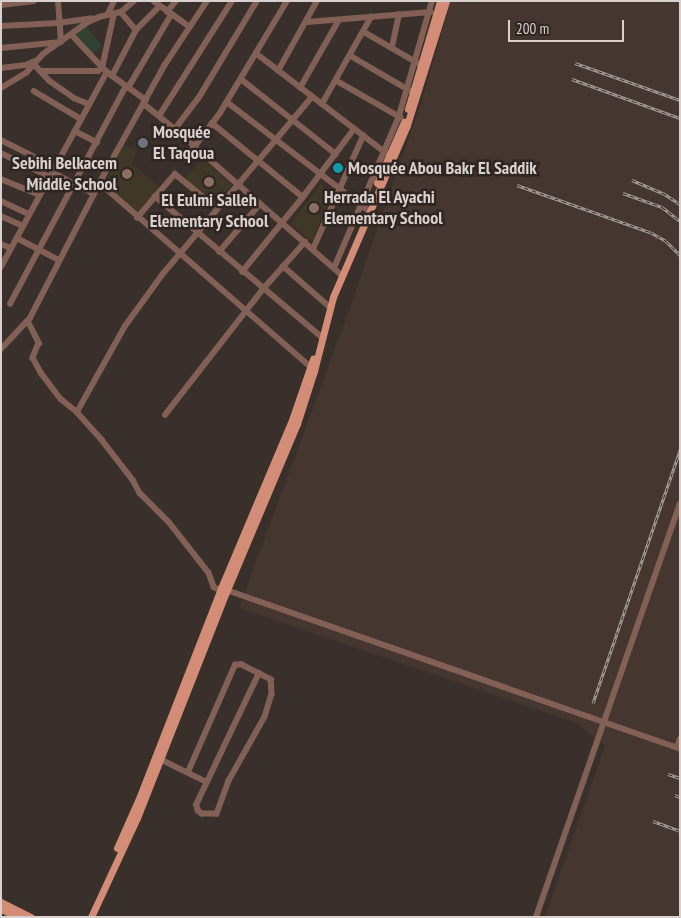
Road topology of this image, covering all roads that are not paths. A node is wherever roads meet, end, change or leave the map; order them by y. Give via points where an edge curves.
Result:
1 (34, 1) edge
2 (58, 1) edge
3 (114, 1) edge
4 (134, 1) edge
5 (154, 1) edge
6 (176, 1) edge
7 (207, 1) edge
8 (232, 1) edge
9 (257, 1) edge
10 (287, 1) edge
11 (317, 1) edge
12 (432, 1) edge
13 (440, 1) edge
14 (446, 1) edge
15 (16, 2) edge
16 (1, 4) edge
17 (159, 7) junction
18 (121, 12) junction
19 (433, 12) junction
20 (169, 13) junction
21 (111, 14) junction
22 (399, 15) junction
23 (99, 17) junction
24 (371, 17) junction
25 (339, 20) junction
26 (306, 22) junction
27 (58, 23) junction
28 (1, 26) edge
29 (190, 27) junction
30 (136, 30) junction
31 (364, 32) junction
32 (72, 35) junction
33 (61, 42) junction
34 (41, 44) junction
35 (392, 47) junction
36 (1, 48) edge
37 (43, 54) junction
38 (257, 54) junction
39 (351, 56) junction
40 (35, 62) junction
41 (419, 63) junction
42 (1, 68) edge
43 (278, 70) junction
44 (40, 71) junction
45 (107, 72) junction
46 (240, 79) junction
47 (337, 80) junction
48 (127, 87) junction
49 (1, 88) edge
50 (300, 88) junction
51 (410, 90) junction
52 (34, 91) dead end
53 (312, 97) junction
54 (145, 102) junction
55 (227, 102) junction
56 (89, 104) junction
57 (322, 104) junction
58 (159, 116) junction
59 (402, 117) junction
60 (81, 119) junction
61 (293, 120) junction
62 (212, 123) junction
63 (175, 129) junction
64 (354, 130) junction
65 (75, 131) junction
66 (363, 136) junction
67 (1, 140) edge
68 (277, 140) junction
69 (97, 142) junction
70 (195, 148) junction
71 (1, 153) edge
72 (336, 154) junction
73 (387, 154) junction
74 (88, 159) junction
75 (184, 159) dead end
76 (260, 160) junction
77 (107, 169) junction
78 (52, 172) junction
79 (321, 175) junction
80 (1, 179) edge
81 (100, 183) junction
82 (75, 184) junction
83 (239, 185) junction
84 (338, 188) junction
85 (94, 194) junction
86 (40, 195) junction
87 (155, 196) junction
88 (304, 197) junction
89 (1, 201) edge
90 (260, 204) junction
91 (365, 208) junction
92 (218, 209) junction
93 (29, 214) junction
94 (1, 216) edge
95 (137, 218) junction
96 (283, 223) junction
97 (23, 226) junction
98 (197, 233) junction
99 (17, 238) junction
100 (305, 242) junction
101 (1, 244) edge
102 (11, 248) junction
103 (313, 249) junction
104 (40, 250) junction
105 (219, 252) junction
106 (179, 254) junction
107 (59, 260) junction
108 (283, 266) junction
109 (1, 267) edge
110 (242, 272) junction
111 (338, 272) junction
112 (263, 289) junction
113 (10, 304) dead end
114 (329, 307) junction
115 (245, 312) junction
116 (28, 321) junction
117 (321, 337) junction
118 (1, 349) edge
119 (312, 369) junction
120 (77, 412) junction
121 (165, 415) dead end
122 (680, 504) edge
123 (223, 589) junction
124 (259, 673) junction
125 (603, 723) junction
126 (680, 739) edge
127 (678, 749) edge
128 (160, 759) junction
129 (188, 772) junction
130 (207, 782) junction
131 (113, 863) junction
132 (1, 902) edge
133 (1, 909) edge
134 (18, 917) edge
135 (31, 917) edge
136 (86, 917) edge
137 (91, 917) edge
138 (536, 917) edge

1 - 15 street
2 - 27 street
3 - 21 street
4 - 18 street
5 - 17 street
6 - 20 street
7 - 29 street
8 - 58 street
9 - 63 street via 198,99
10 - 38 street
11 - 26 street
12 - 19 street
13 - 19 main road
14 - 91 main road via 407,125
15 - 16 street
17 - 20 street
17 - 30 street
18 - 21 street
18 - 30 street
19 - 22 street
19 - 41 main road
20 - 29 street
20 - 48 street
21 - 23 street
21 - 45 street
22 - 24 street
22 - 35 street
23 - 27 street
23 - 32 street
24 - 25 street
24 - 31 street
25 - 26 street
25 - 50 street
26 - 43 street
27 - 28 street
27 - 33 street
29 - 54 street
30 - 45 street
31 - 35 street
31 - 39 street
32 - 33 street
32 - 45 street
33 - 34 street
33 - 37 street
34 - 36 street
34 - 37 street
35 - 41 street
37 - 40 street
38 - 43 street
38 - 46 street
39 - 47 street
39 - 51 street
40 - 42 street
40 - 44 street
40 - 49 street
41 - 51 main road
43 - 50 street
44 - 45 street
44 - 56 street via 74,98
45 - 48 street
45 - 56 street
46 - 55 street
46 - 61 street
47 - 57 street
47 - 59 street
48 - 54 street
48 - 69 street
50 - 53 street
51 - 59 main road
52 - 60 street
53 - 57 street
53 - 61 street
54 - 58 street
54 - 77 street
55 - 62 street
55 - 68 street
56 - 60 street
57 - 64 street
58 - 63 street
59 - 73 main road
60 - 65 street
61 - 68 street
61 - 72 street
62 - 70 street
62 - 76 street
63 - 70 street
64 - 66 street
64 - 72 street
65 - 69 street
65 - 78 street
66 - 73 street
66 - 84 street
67 - 78 street
68 - 76 street
68 - 79 street
69 - 74 street
70 - 75 street
70 - 83 street
71 - 78 street
72 - 79 street
73 - 91 main road
74 - 77 street
74 - 82 street
76 - 83 street
76 - 88 street
77 - 81 street
78 - 82 street
78 - 86 street
79 - 84 street
79 - 88 street
80 - 86 street
81 - 85 street
81 - 95 street
82 - 85 street
82 - 104 street
83 - 90 street
83 - 92 street
84 - 91 street
84 - 103 street
85 - 107 street
86 - 93 street
87 - 92 street via 176,174
87 - 95 street
87 - 98 street
88 - 96 street
89 - 93 street
90 - 96 street
90 - 105 street
91 - 111 main road
91 - 111 street
92 - 98 street
93 - 97 street
94 - 97 street
95 - 106 street
96 - 100 street
96 - 110 street
97 - 99 street
98 - 105 street
98 - 106 street
99 - 102 street
99 - 104 street
100 - 103 street
100 - 108 street
101 - 102 street
102 - 109 street
103 - 111 street
104 - 107 street
104 - 113 street
105 - 110 street
106 - 115 street
106 - 120 street via 127,322
107 - 116 street
108 - 112 street
108 - 114 street
110 - 112 street
111 - 114 main road
112 - 115 street
112 - 117 street
114 - 117 main road
115 - 119 street
115 - 121 street
116 - 118 street
116 - 120 street via 39,343 33,358 36,364 61,399
117 - 119 main road
119 - 123 main road via 297,424
120 - 123 street via 209,573 214,587
122 - 125 street
123 - 125 street
123 - 128 main road
123 - 131 main road
124 - 129 street via 241,664 235,665
124 - 130 street
124 - 130 street via 272,679 273,683 265,717 229,781 217,814 202,814 196,808
125 - 127 street
125 - 138 street
126 - 127 street
128 - 129 street
128 - 131 main road via 137,818
129 - 130 street
131 - 136 main road
131 - 137 main road
132 - 135 main road
133 - 134 main road

